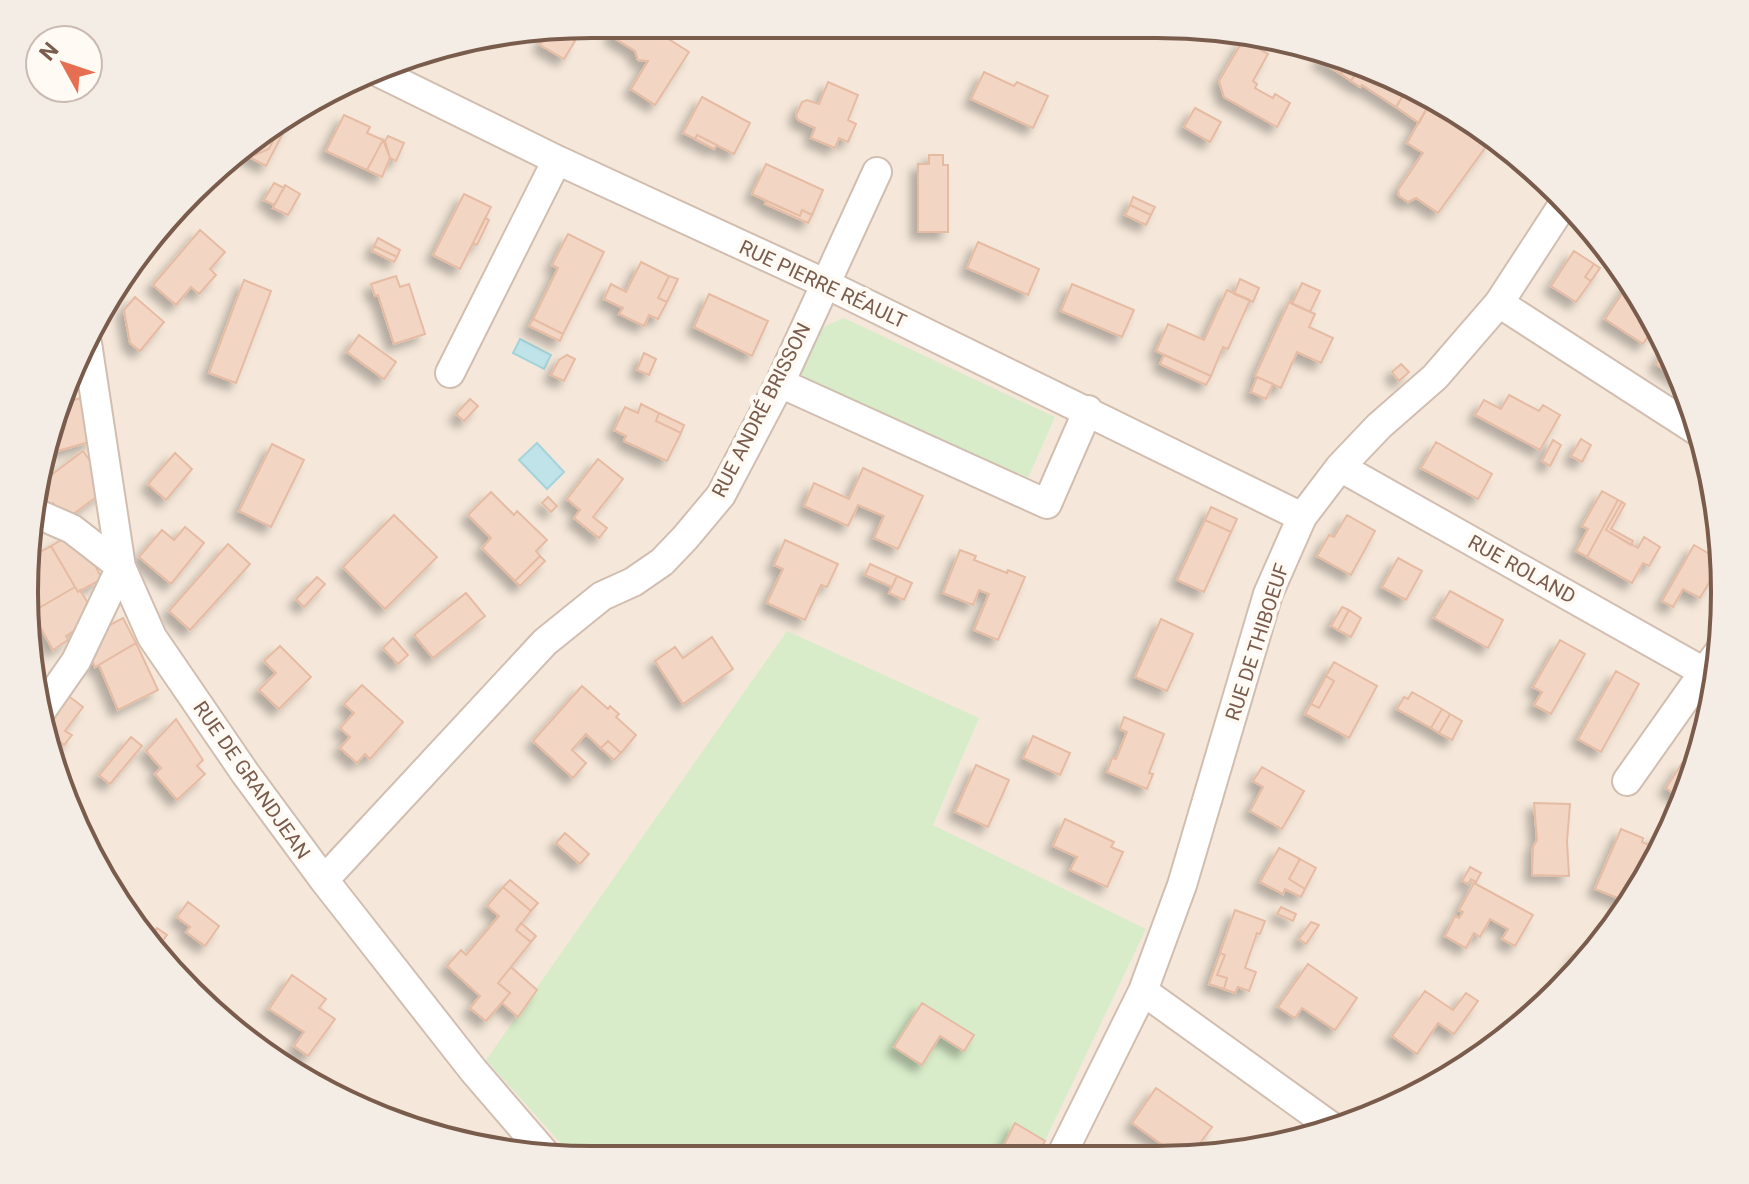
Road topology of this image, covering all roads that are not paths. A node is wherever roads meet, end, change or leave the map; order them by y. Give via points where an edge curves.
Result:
1 (388, 77) edge
2 (557, 160) junction
3 (877, 172) dead end
4 (1559, 211) edge
5 (824, 283) junction
6 (1499, 303) junction
7 (89, 359) edge
8 (450, 373) dead end
9 (780, 383) junction
10 (1088, 410) junction
11 (1684, 423) edge
12 (1340, 467) junction
13 (44, 517) edge
14 (1302, 517) junction
15 (121, 567) junction
16 (1707, 659) edge
17 (1705, 672) edge
18 (49, 700) edge
19 (1627, 781) dead end
20 (324, 880) junction
21 (1143, 991) junction
22 (1323, 1120) edge
23 (536, 1143) edge
24 (1066, 1146) edge

1 - 2 street, RUE PIERRE RÉAULT
2 - 5 street, RUE PIERRE RÉAULT
2 - 8 street
3 - 5 street, RUE ANDRÉ BRISSON
4 - 6 street, RUE DE THIBOEUF
5 - 9 street, RUE ANDRÉ BRISSON
5 - 10 street, RUE PIERRE RÉAULT
6 - 11 street
6 - 12 street, RUE DE THIBOEUF via 1435,377
7 - 15 street, RUE DE GRANDJEAN
9 - 10 street via 1047,504
9 - 20 street, RUE ANDRÉ BRISSON via 721,495 685,538 662,562 602,596 545,642
10 - 14 street, RUE PIERRE RÉAULT
12 - 14 street, RUE DE THIBOEUF
12 - 16 street, RUE ROLAND
13 - 15 street via 72,529
14 - 21 street, RUE DE THIBOEUF via 1268,594 1182,885
15 - 18 street via 76,661
15 - 20 street, RUE DE GRANDJEAN via 152,637
17 - 19 street, RUE ROLAND
20 - 23 street, RUE DE GRANDJEAN
21 - 22 street
21 - 24 street, RUE DE THIBOEUF

